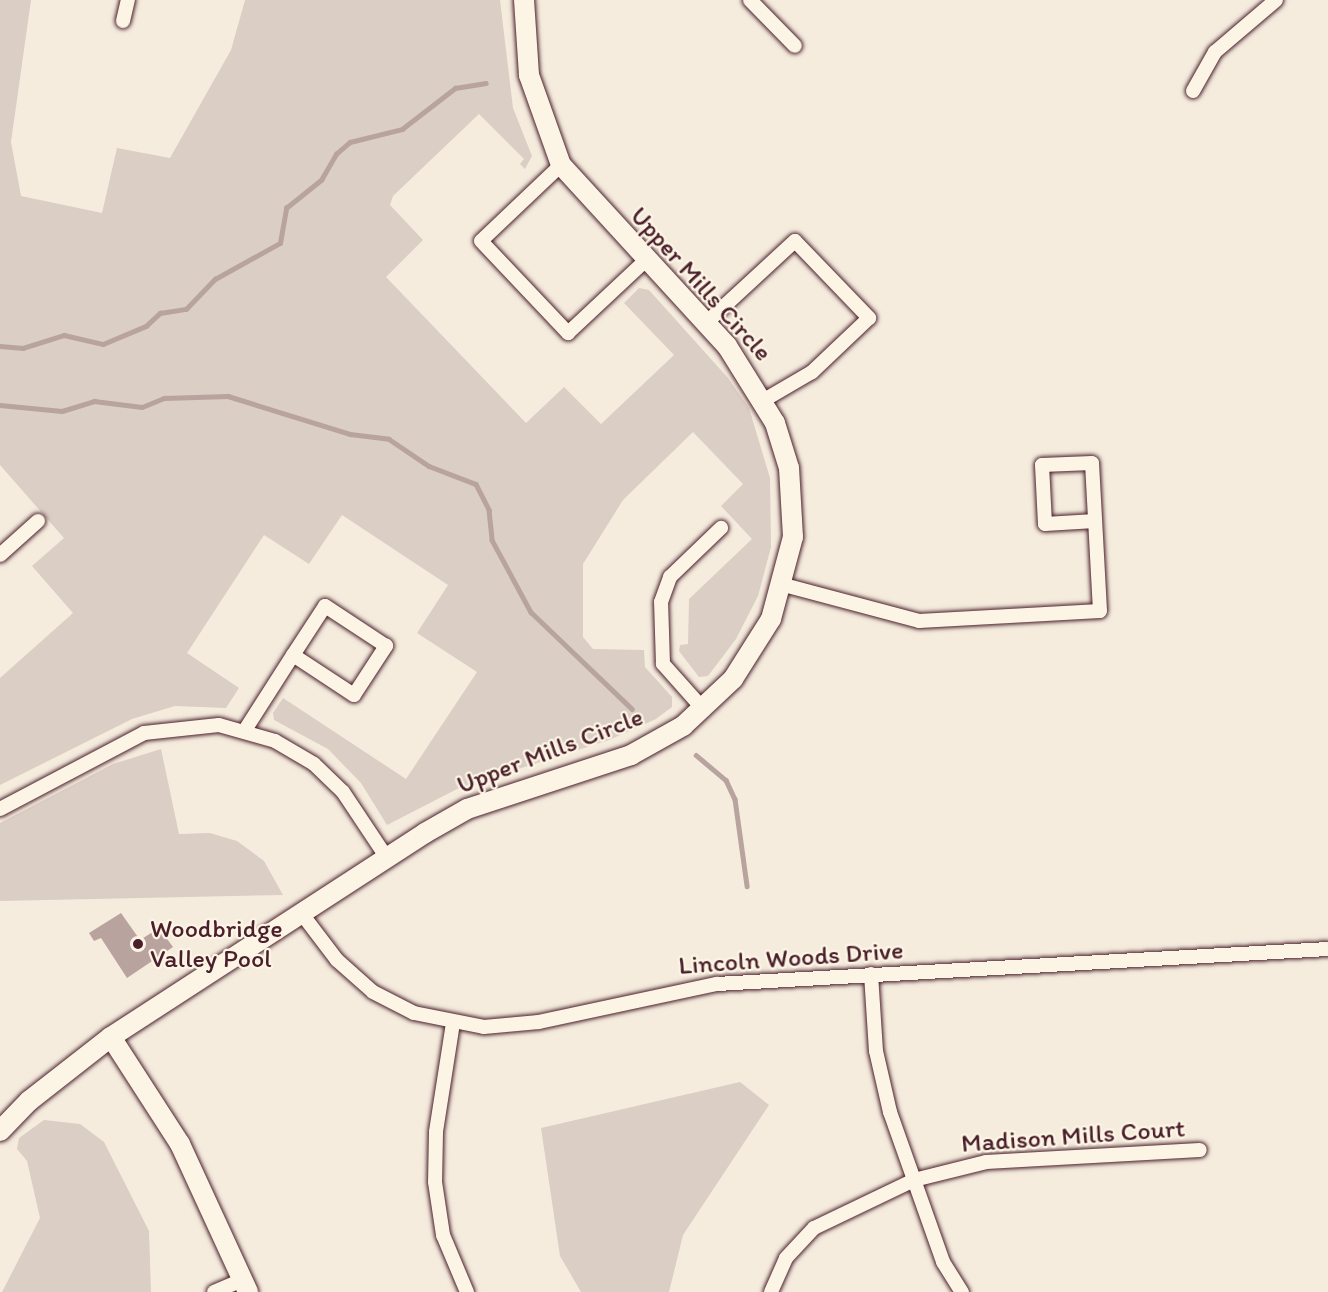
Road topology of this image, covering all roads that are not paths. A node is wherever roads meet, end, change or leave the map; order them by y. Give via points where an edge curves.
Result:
1 (128, 0) edge
2 (524, 0) edge
3 (750, 0) edge
4 (1276, 0) edge
5 (123, 21) dead end
6 (795, 46) dead end
7 (1193, 92) dead end
8 (561, 165) junction
9 (645, 261) junction
10 (706, 323) junction
11 (764, 400) junction
12 (38, 521) dead end
13 (1095, 521) junction
14 (721, 528) dead end
15 (0, 555) edge
16 (784, 585) junction
17 (293, 655) junction
18 (704, 710) junction
19 (244, 730) junction
20 (0, 809) edge
21 (387, 858) junction
22 (302, 914) junction
23 (1328, 949) edge
24 (871, 974) junction
25 (453, 1023) junction
26 (111, 1037) junction
27 (0, 1131) edge
28 (1200, 1150) dead end
29 (914, 1180) junction
30 (245, 1286) edge
31 (214, 1292) edge
32 (467, 1292) edge
33 (771, 1292) edge
34 (962, 1292) edge

1 - 5 street
2 - 8 street, Upper Mills Circle via 528,75
3 - 6 street
4 - 7 street via 1215,52
8 - 9 street, Upper Mills Circle
8 - 9 street via 481,241 568,333
9 - 10 street, Upper Mills Circle
10 - 11 street, Upper Mills Circle
10 - 11 street via 795,241 869,318 812,372
11 - 16 street, Upper Mills Circle via 783,444 791,485 793,537
12 - 15 street
13 - 13 street via 1092,463 1041,465 1045,524
13 - 16 street via 1100,611 919,621
14 - 18 street via 670,577 661,602 663,664
16 - 18 street, Upper Mills Circle via 760,640
17 - 17 street via 325,606 386,646 354,695
17 - 19 street
18 - 21 street, Upper Mills Circle via 631,755 467,809
19 - 20 street via 194,724 144,733
19 - 21 street via 294,750 329,777
21 - 22 street, Upper Mills Circle
22 - 25 street, Lincoln Woods Drive via 337,960 374,992 414,1013
22 - 26 street, Upper Mills Circle
23 - 24 street, Lincoln Woods Drive
24 - 25 street, Lincoln Woods Drive via 679,989 509,1027
24 - 29 street via 881,1079
25 - 32 street via 436,1131 435,1182 444,1235
26 - 27 street, Upper Mills Circle via 29,1101
26 - 30 street via 180,1144
28 - 29 street, Madison Mills Court via 986,1161
29 - 33 street, Madison Mills Court via 814,1228 786,1258
29 - 34 street via 943,1262
30 - 31 street

